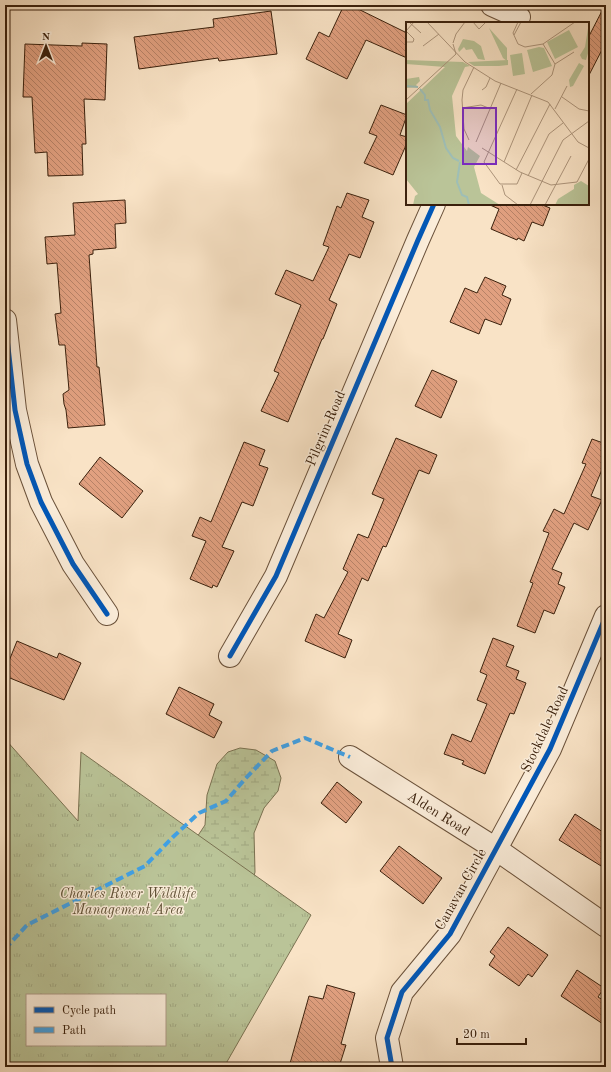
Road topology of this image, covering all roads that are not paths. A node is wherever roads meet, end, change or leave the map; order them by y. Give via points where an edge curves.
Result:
1 (492, 5) edge
2 (520, 15) edge
3 (434, 205) edge
4 (5, 320) edge
5 (107, 614) dead end
6 (606, 616) edge
7 (230, 656) dead end
8 (350, 757) dead end
9 (496, 849) junction
10 (606, 926) edge
11 (392, 1067) edge

1 - 2 street
3 - 7 street, Pilgrim Road via 276,576
4 - 5 street via 15,410 27,464 41,502 73,564
6 - 9 street, Stockdale Road via 550,749
8 - 9 street, Alden Road
9 - 10 street, Alden Road
9 - 11 street, Canavan Circle via 450,934 402,992 387,1038

